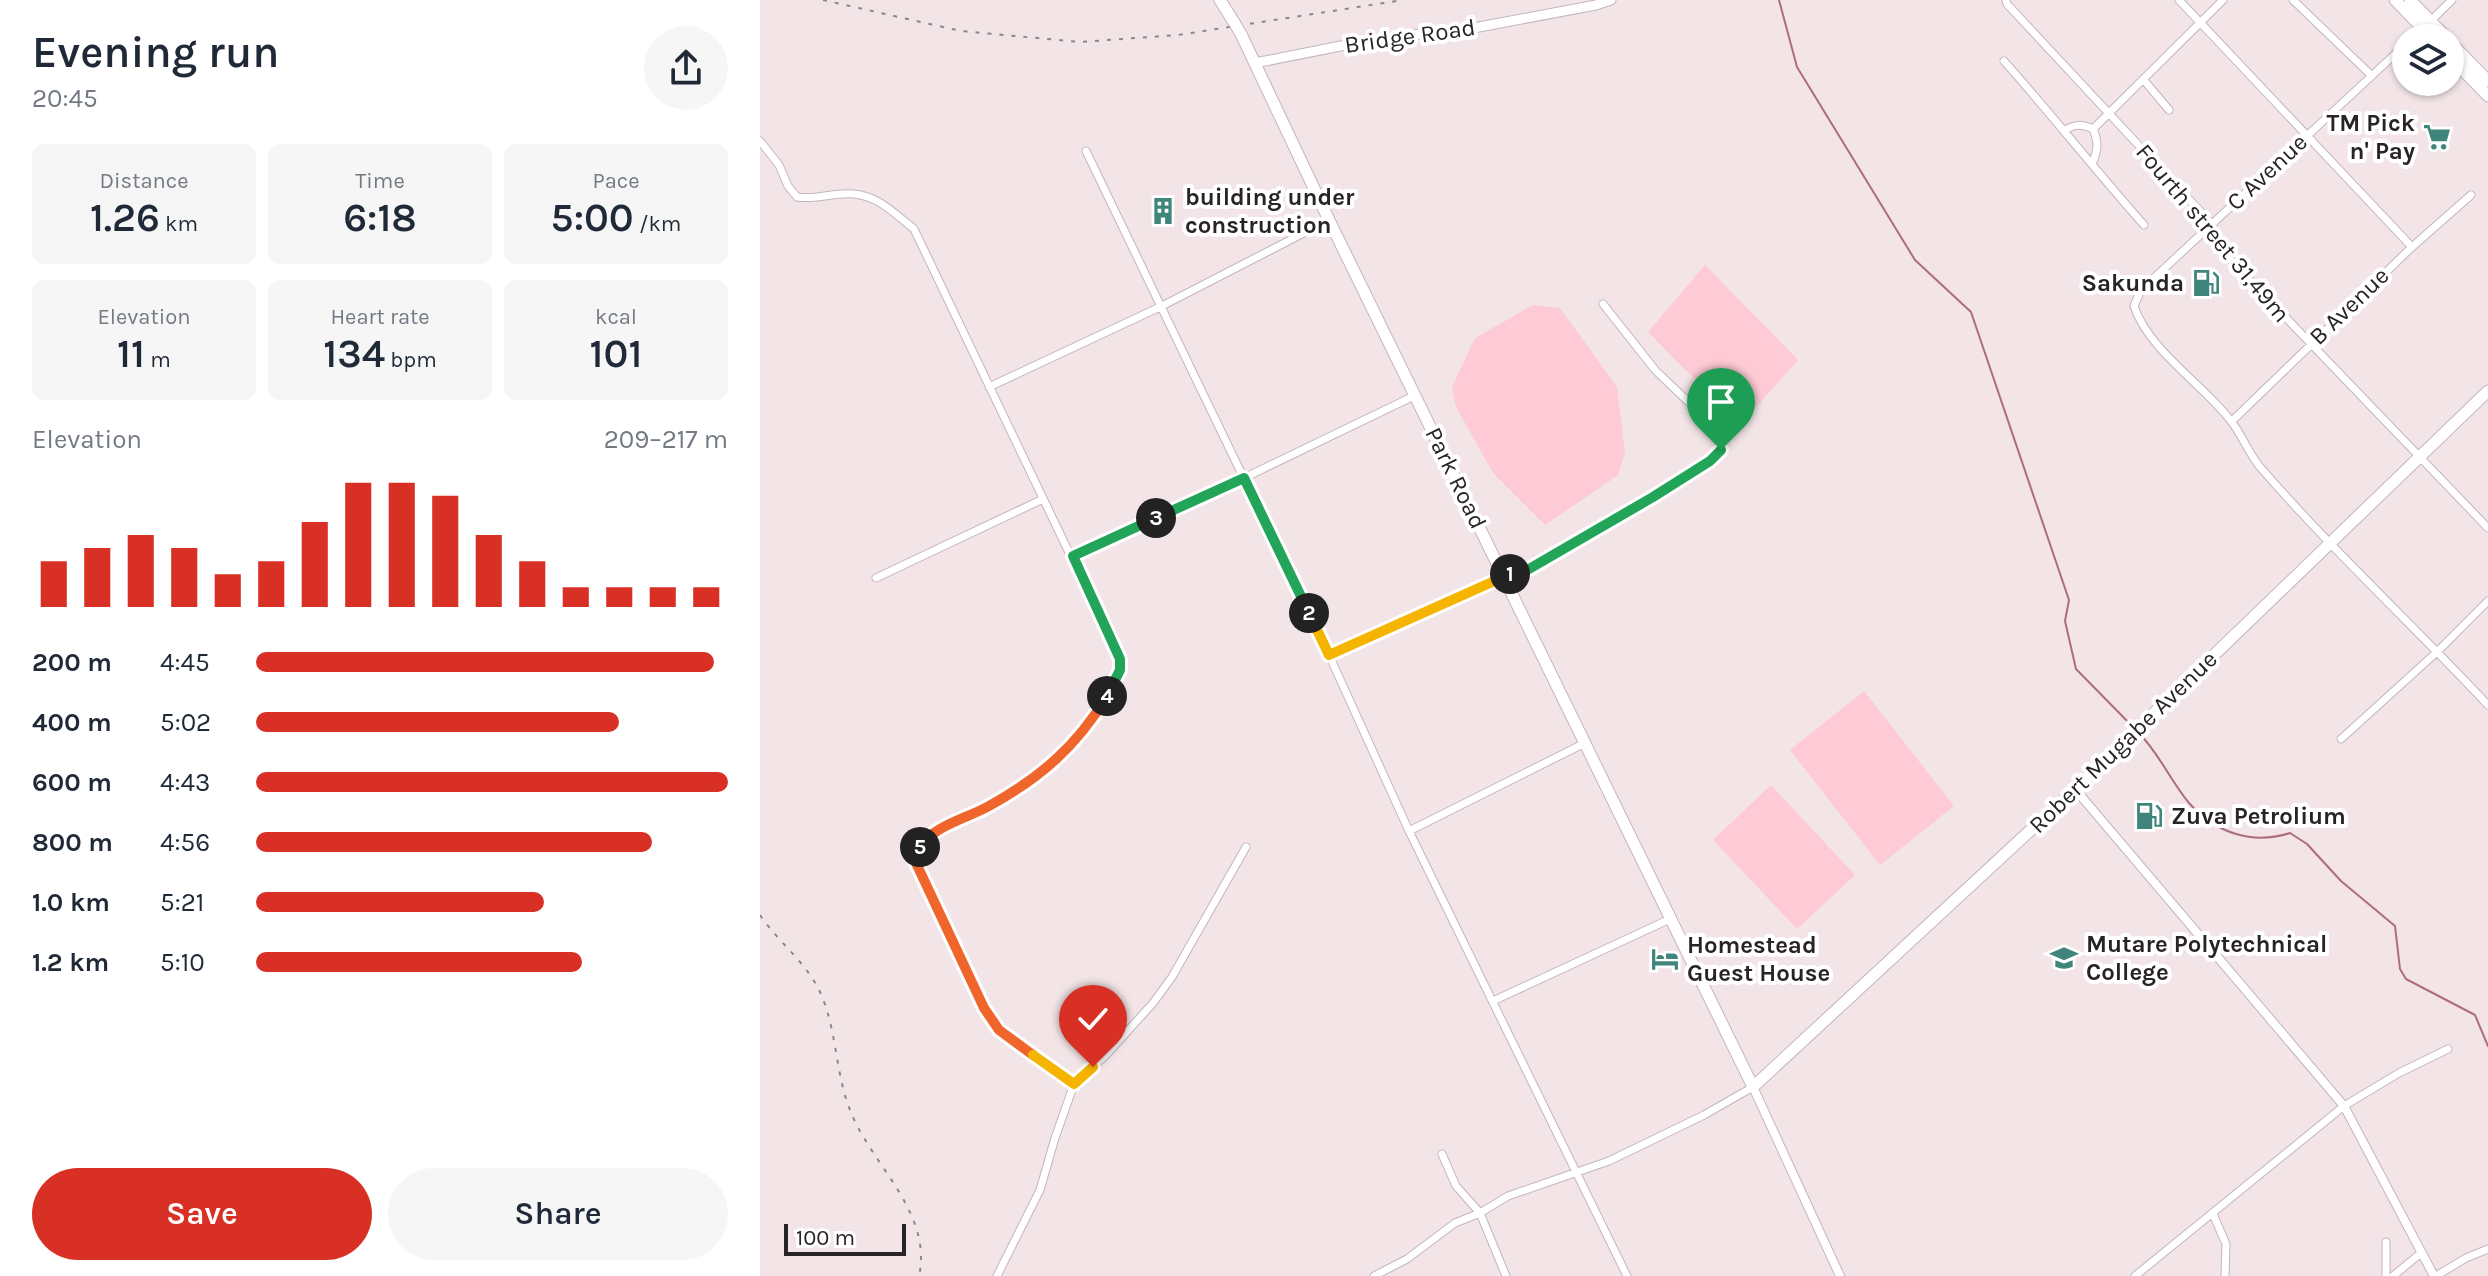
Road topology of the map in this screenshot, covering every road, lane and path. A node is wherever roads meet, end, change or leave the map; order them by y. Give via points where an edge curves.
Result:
1 (1220, 0) edge
2 (1611, 0) edge
3 (2179, 0) edge
4 (2223, 0) edge
5 (2293, 0) edge
6 (2395, 0) edge
7 (2410, 0) edge
8 (2452, 0) edge
9 (2007, 2) edge
10 (2199, 22) junction
11 (2426, 24) edge
12 (2426, 24) edge
13 (2428, 24) edge
14 (2464, 56) edge
15 (2392, 57) edge
16 (2004, 61) dead end
17 (1255, 63) junction
18 (2464, 71) edge
19 (2372, 76) junction
20 (2143, 79) junction
21 (2488, 81) edge
22 (2488, 96) edge
23 (2169, 110) dead end
24 (2110, 114) junction
25 (2093, 129) junction
26 (2065, 130) junction
27 (2306, 135) junction
28 (760, 141) edge
29 (1086, 151) dead end
30 (2092, 164) junction
31 (2471, 195) dead end
32 (1329, 220) junction
33 (2212, 224) junction
34 (2144, 225) dead end
35 (2412, 247) junction
36 (1603, 304) dead end
37 (1162, 306) junction
38 (2309, 344) junction
39 (989, 387) junction
40 (2488, 391) edge
41 (1416, 395) junction
42 (2232, 421) junction
43 (2420, 456) junction
44 (1244, 478) junction
45 (1043, 499) junction
46 (2488, 528) edge
47 (2330, 543) junction
48 (1073, 556) junction
49 (1503, 576) junction
50 (876, 578) dead end
51 (2488, 601) edge
52 (2438, 651) junction
53 (1329, 655) junction
54 (2488, 705) edge
55 (2341, 739) dead end
56 (1585, 743) junction
57 (2075, 789) junction
58 (1409, 831) junction
59 (1246, 847) dead end
60 (1670, 919) junction
61 (1493, 1001) junction
62 (2448, 1049) dead end
63 (1074, 1084) junction
64 (1753, 1087) junction
65 (2344, 1106) junction
66 (1442, 1154) dead end
67 (1577, 1172) junction
68 (1480, 1213) junction
69 (2213, 1214) junction
70 (2386, 1242) dead end
71 (2488, 1249) edge
72 (2421, 1253) junction
73 (997, 1276) edge
74 (1374, 1276) edge
75 (1506, 1276) edge
76 (1627, 1276) edge
77 (1840, 1276) edge
78 (2135, 1276) edge
79 (2225, 1276) edge
80 (2386, 1276) edge
81 (2393, 1276) edge
82 (2435, 1276) edge

1 - 17 highway, Park Road
2 - 17 main road, Bridge Road
3 - 10 street
4 - 10 street
5 - 19 street
6 - 11 highway
7 - 12 highway
8 - 13 street
9 - 24 street, Fourth street 31,49m
10 - 20 street
10 - 27 street
14 - 21 highway
15 - 19 street, C Avenue
16 - 26 street
17 - 32 highway, Park Road
18 - 22 highway
19 - 27 street, C Avenue
20 - 23 street
20 - 24 street
24 - 25 street
24 - 33 street, Fourth street 31,49m
25 - 26 street via 2074,125
25 - 30 street via 2098,150
26 - 30 street
27 - 33 street, C Avenue
27 - 35 street
28 - 39 street via 797,197 854,194 876,199 914,229
29 - 37 street
30 - 34 street
31 - 35 street, B Avenue
32 - 37 street
32 - 41 highway, Park Road
33 - 38 street, Fourth street 31,49m via 2220,249
33 - 42 street, C Avenue via 2141,290 2134,306 2156,342
35 - 38 street, B Avenue
36 - 49 street via 1656,371 1713,423 1723,436 1721,450 1653,497 1529,569
37 - 39 street
37 - 44 street
38 - 42 street, B Avenue
38 - 43 street, Fourth street 31,49m
39 - 45 street
40 - 43 highway, Robert Mugabe Avenue
41 - 44 street
41 - 49 highway, Park Road
42 - 47 street via 2258,464
43 - 46 street, Fourth street 31,49m
43 - 47 highway, Robert Mugabe Avenue
44 - 48 street
44 - 53 street
45 - 48 street
45 - 50 street
47 - 52 street
47 - 57 highway, Robert Mugabe Avenue
48 - 63 street via 1120,659 1118,677 1066,752 991,805 930,835 921,843 916,863 999,1030
49 - 53 street
49 - 56 highway, Park Road
51 - 52 street
52 - 54 street
52 - 55 street
53 - 58 street
56 - 58 street
56 - 60 highway, Park Road
57 - 64 highway, Robert Mugabe Avenue
57 - 65 street
58 - 61 street
59 - 63 street via 1172,977 1116,1045
60 - 61 street
60 - 64 highway, Park Road
61 - 67 street
62 - 65 street
63 - 73 street via 1040,1190
64 - 67 street via 1609,1161
64 - 77 street
65 - 69 street
65 - 72 street
66 - 68 street via 1456,1186
67 - 68 street via 1508,1196
67 - 76 street
68 - 74 street via 1455,1223
68 - 75 street
69 - 78 street
69 - 79 street via 2226,1244
70 - 80 street
71 - 82 street
72 - 81 street
72 - 82 street

